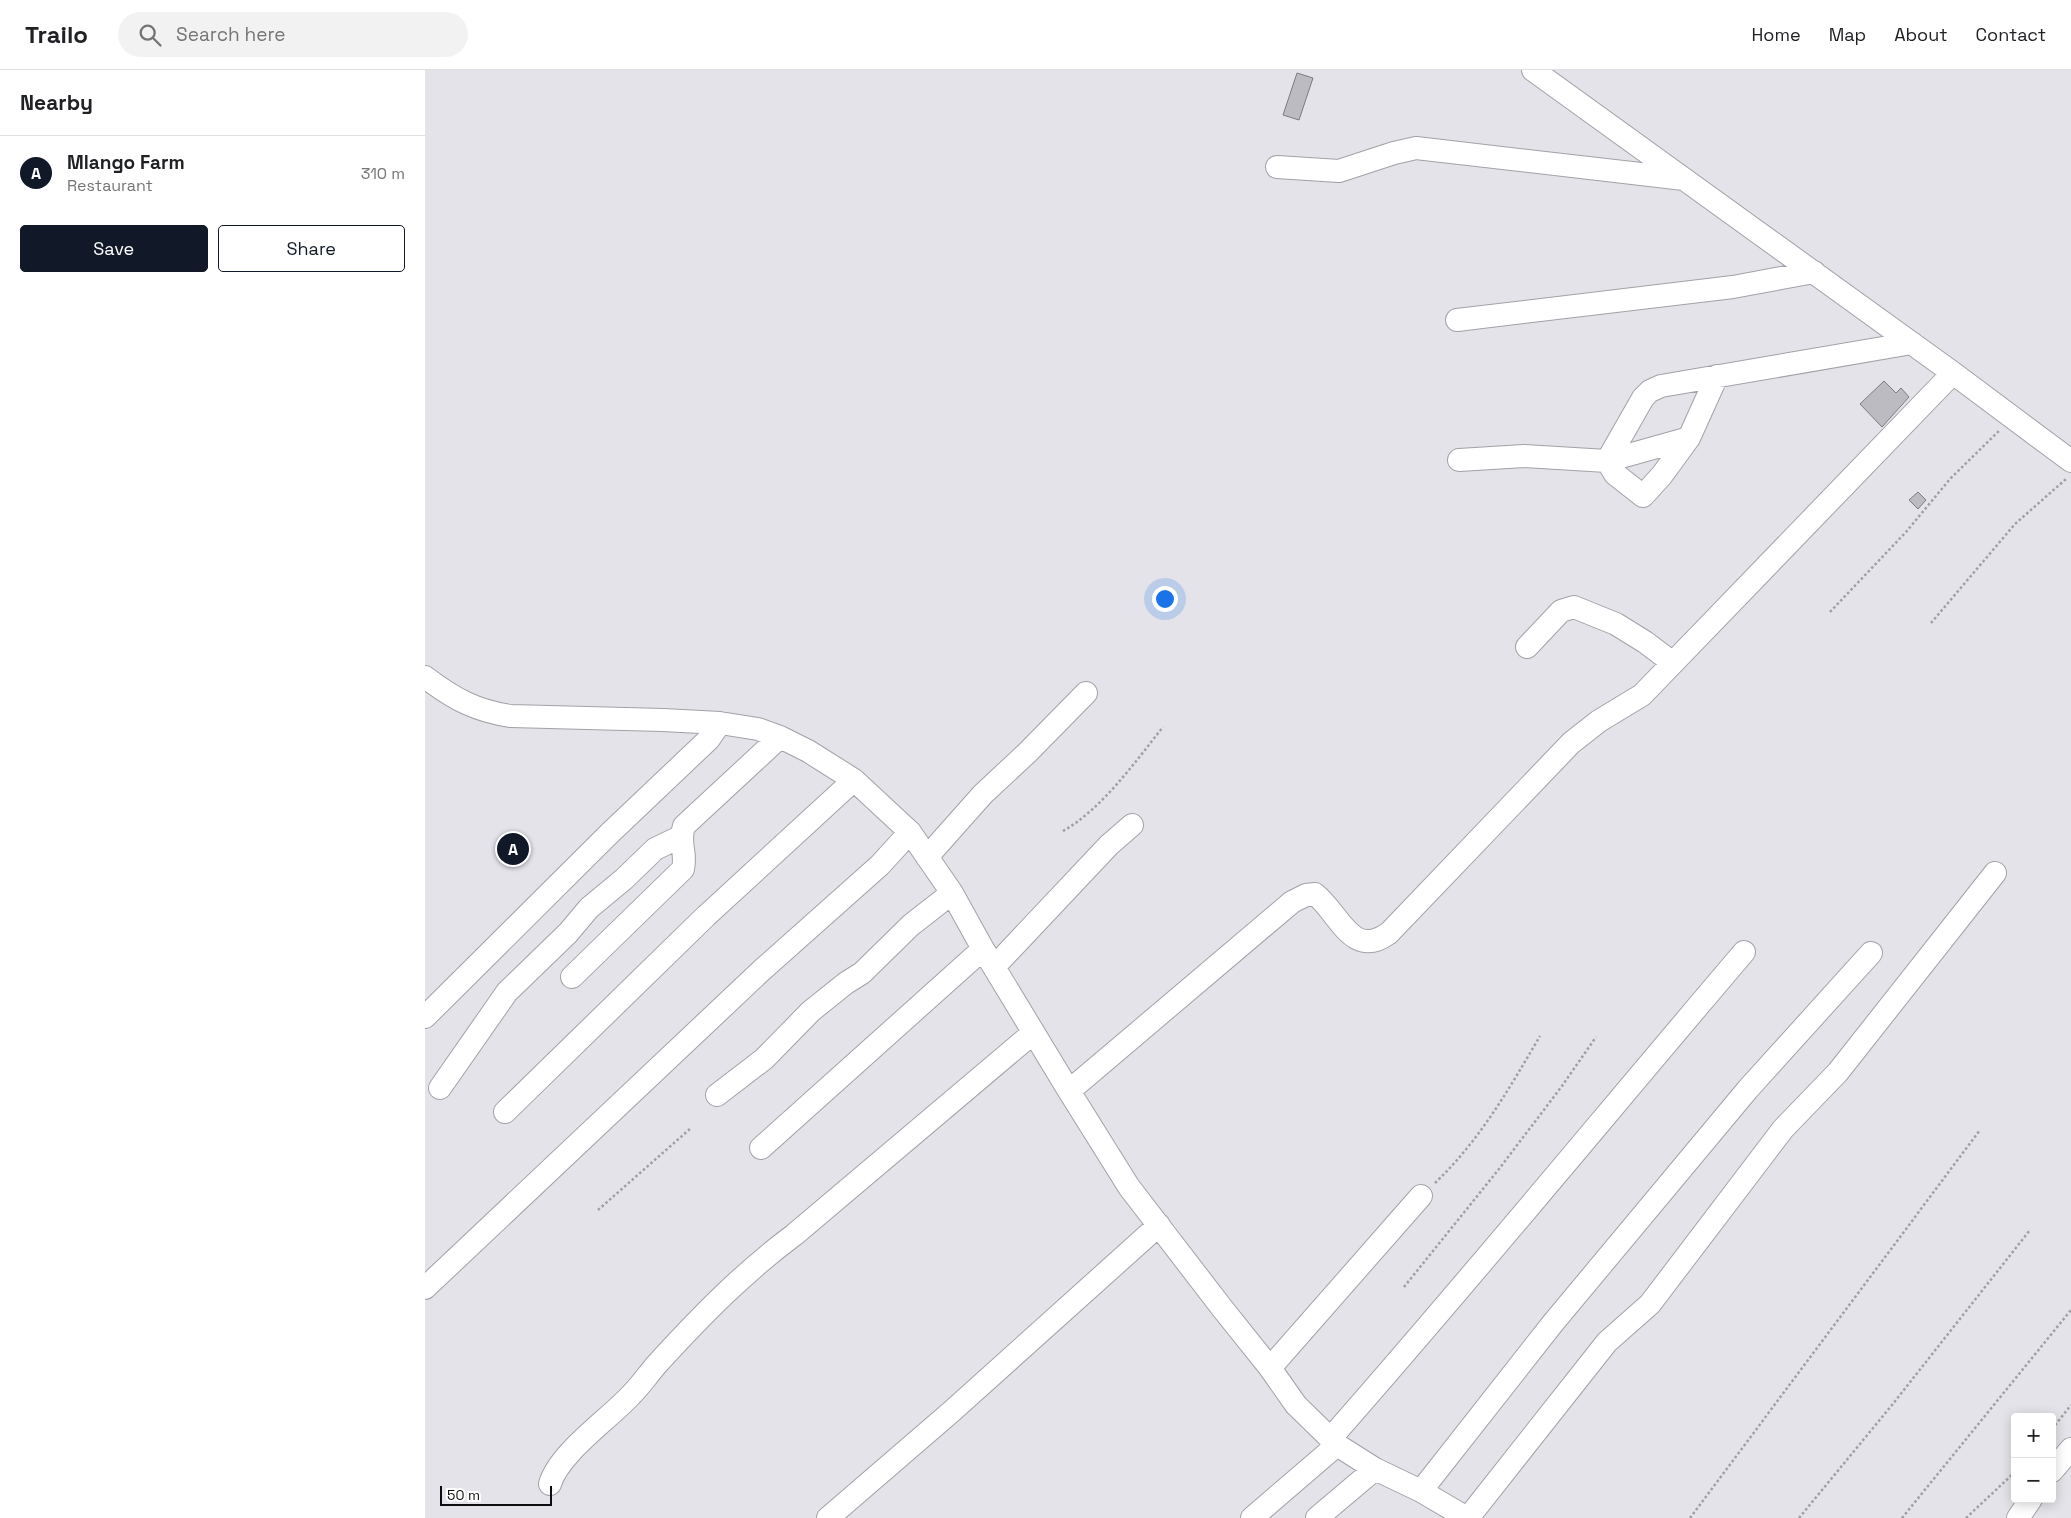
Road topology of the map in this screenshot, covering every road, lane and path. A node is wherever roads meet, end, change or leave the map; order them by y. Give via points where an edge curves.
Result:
1 (1533, 70) edge
2 (1277, 167) dead end
3 (1685, 179) junction
4 (1814, 272) junction
5 (1457, 320) dead end
6 (1912, 343) junction
7 (1953, 373) junction
8 (1717, 376) junction
9 (2013, 418) junction
10 (1689, 438) junction
11 (1459, 460) dead end
12 (1607, 461) junction
13 (2071, 461) edge
14 (2071, 475) edge
15 (1830, 612) dead end
16 (1931, 624) dead end
17 (1527, 647) dead end
18 (1673, 663) junction
19 (425, 677) edge
20 (1086, 693) dead end
21 (720, 723) junction
22 (1163, 728) dead end
23 (780, 737) junction
24 (854, 780) junction
25 (1132, 825) dead end
26 (1063, 831) dead end
27 (910, 832) junction
28 (680, 837) junction
29 (927, 857) junction
30 (1995, 873) dead end
31 (952, 893) junction
32 (1745, 952) dead end
33 (1871, 953) dead end
34 (988, 958) junction
35 (572, 977) dead end
36 (425, 1017) edge
37 (1033, 1032) junction
38 (1540, 1036) dead end
39 (1596, 1037) dead end
40 (440, 1088) dead end
41 (1069, 1091) junction
42 (717, 1095) dead end
43 (505, 1112) dead end
44 (691, 1128) dead end
45 (1980, 1130) dead end
46 (761, 1148) dead end
47 (1421, 1196) joint
48 (598, 1210) dead end
49 (1159, 1225) junction
50 (2030, 1230) dead end
51 (1404, 1287) dead end
52 (425, 1288) edge
53 (2071, 1310) edge
54 (1270, 1368) junction
55 (2071, 1406) edge
56 (2056, 1424) edge
57 (1333, 1442) junction
58 (2071, 1449) edge
59 (2056, 1466) edge
60 (1375, 1469) junction
61 (2011, 1476) edge
62 (550, 1484) dead end
63 (1421, 1491) junction
64 (2028, 1503) edge
65 (828, 1518) edge
66 (1252, 1518) edge
67 (1317, 1518) edge
68 (1468, 1518) edge
69 (1690, 1518) edge
70 (1799, 1518) edge
71 (1903, 1518) edge
72 (1966, 1518) edge
73 (2019, 1518) edge

1 - 3 street
2 - 3 street via 1339,171 1416,148
3 - 4 street
4 - 5 street via 1733,287
4 - 6 street
6 - 7 street
6 - 8 street
7 - 9 street
7 - 18 street
8 - 10 street
8 - 12 street via 1649,391
9 - 13 street
9 - 15 path via 1950,479 1907,532
10 - 12 street
10 - 12 street via 1643,496 1615,474
11 - 12 street via 1524,456
14 - 16 path via 2015,524
17 - 18 street via 1561,611 1574,607 1616,624
18 - 41 street via 1642,695 1571,742 1389,933 1373,942 1355,939 1322,900 1315,894 1305,895 1292,902
19 - 21 street via 485,712 511,716
20 - 29 street via 983,794
21 - 23 street via 758,729
21 - 36 street via 709,739
22 - 26 path via 1107,794 1079,822
23 - 24 street
23 - 28 street via 684,826
24 - 27 street
24 - 43 street via 706,916
25 - 34 street
27 - 29 street
27 - 52 street via 880,865 762,970
28 - 35 street via 685,860 683,869
28 - 40 street via 655,849 589,908 568,934 507,992
29 - 31 street
30 - 68 street via 1838,1072 1783,1129 1650,1304 1607,1342
31 - 34 street
31 - 42 street via 911,925 862,973 811,1011 764,1059
32 - 57 street
33 - 63 street via 1742,1097 1553,1323
34 - 37 street
34 - 46 street
37 - 41 street
37 - 62 street via 766,1256 723,1296 633,1393 569,1454 552,1475
38 - 47 path via 1499,1106 1477,1136
39 - 51 path via 1499,1170
41 - 49 street via 1129,1187
44 - 48 path
45 - 69 path
47 - 54 street
49 - 54 street
49 - 65 street
50 - 70 path
53 - 71 path
54 - 57 street via 1296,1405
55 - 56 path
57 - 60 street
57 - 66 street
58 - 59 street
60 - 63 street
60 - 67 street
61 - 72 path
63 - 68 street
64 - 73 street

